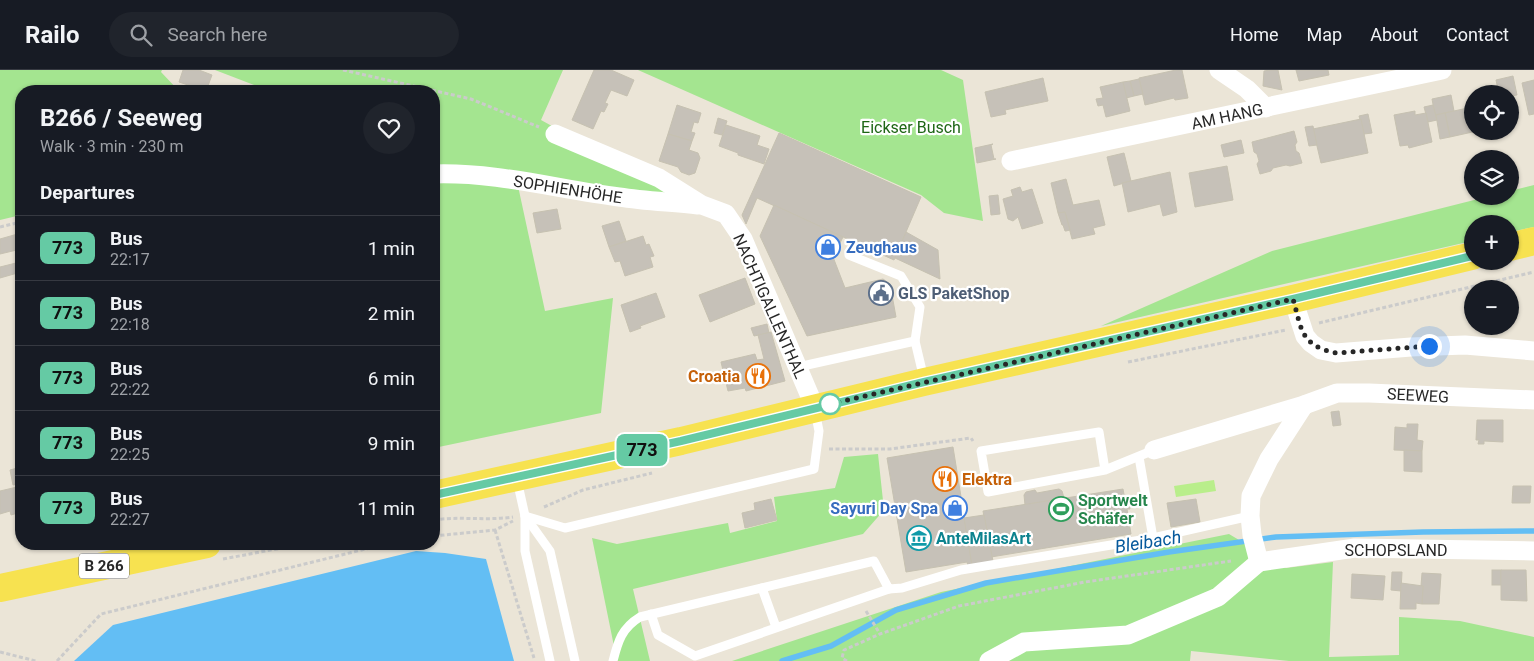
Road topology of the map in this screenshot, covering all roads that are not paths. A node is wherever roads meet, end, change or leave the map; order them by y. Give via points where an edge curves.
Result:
1 (1218, 70) edge
2 (1442, 70) edge
3 (1266, 108) junction
4 (554, 134) road end
5 (1011, 162) dead end
6 (440, 174) edge
7 (702, 205) junction
8 (1534, 241) edge
9 (1519, 245) edge
10 (849, 255) dead end
11 (1464, 258) edge
12 (1293, 299) junction
13 (915, 341) junction
14 (1534, 351) edge
15 (798, 367) junction
16 (924, 382) junction
17 (1534, 400) edge
18 (1304, 405) junction
19 (815, 408) junction
20 (1147, 453) junction
21 (1106, 470) junction
22 (516, 478) junction
23 (440, 494) edge
24 (525, 516) junction
25 (1250, 516) junction
26 (1153, 538) junction
27 (1255, 547) junction
28 (179, 550) edge
29 (1534, 551) edge
30 (0, 588) edge
31 (762, 588) junction
32 (889, 589) junction
33 (651, 614) junction
34 (776, 627) junction
35 (550, 661) edge
36 (575, 661) edge
37 (613, 661) edge
38 (989, 661) edge

1 - 3 street via 1247,88
2 - 3 street, AM HANG
3 - 5 street, AM HANG
4 - 7 street, NACHTIGALLENTHAL via 659,178
6 - 7 street, SOPHIENHÖHE via 458,173 618,197
7 - 15 street, NACHTIGALLENTHAL via 726,214 743,239
8 - 9 main road
10 - 13 lane via 901,276 920,307
11 - 12 main road
12 - 14 street via 1305,336 1321,350 1336,353 1465,345
12 - 16 main road
13 - 15 lane
13 - 16 lane
15 - 19 street, NACHTIGALLENTHAL
16 - 19 main road
17 - 18 street, SEEWEG via 1337,393
18 - 20 street, SEEWEG
18 - 25 street via 1269,459 1251,496
19 - 22 main road
19 - 24 lane via 819,431 814,469 565,528
20 - 21 lane
20 - 26 lane
21 - 21 lane via 1099,432 981,451 988,492
22 - 23 main road
22 - 24 lane
24 - 35 lane via 525,551
24 - 36 lane via 550,552
25 - 26 lane
25 - 27 street
26 - 32 lane via 961,570
27 - 29 street, SCHOPSLAND
27 - 38 street via 1218,597 1128,636 1024,642
28 - 30 main road, B 266
31 - 32 lane via 874,561
31 - 33 lane
31 - 34 lane
32 - 34 lane
33 - 34 lane via 658,634 695,656
33 - 37 lane via 629,624 618,642

